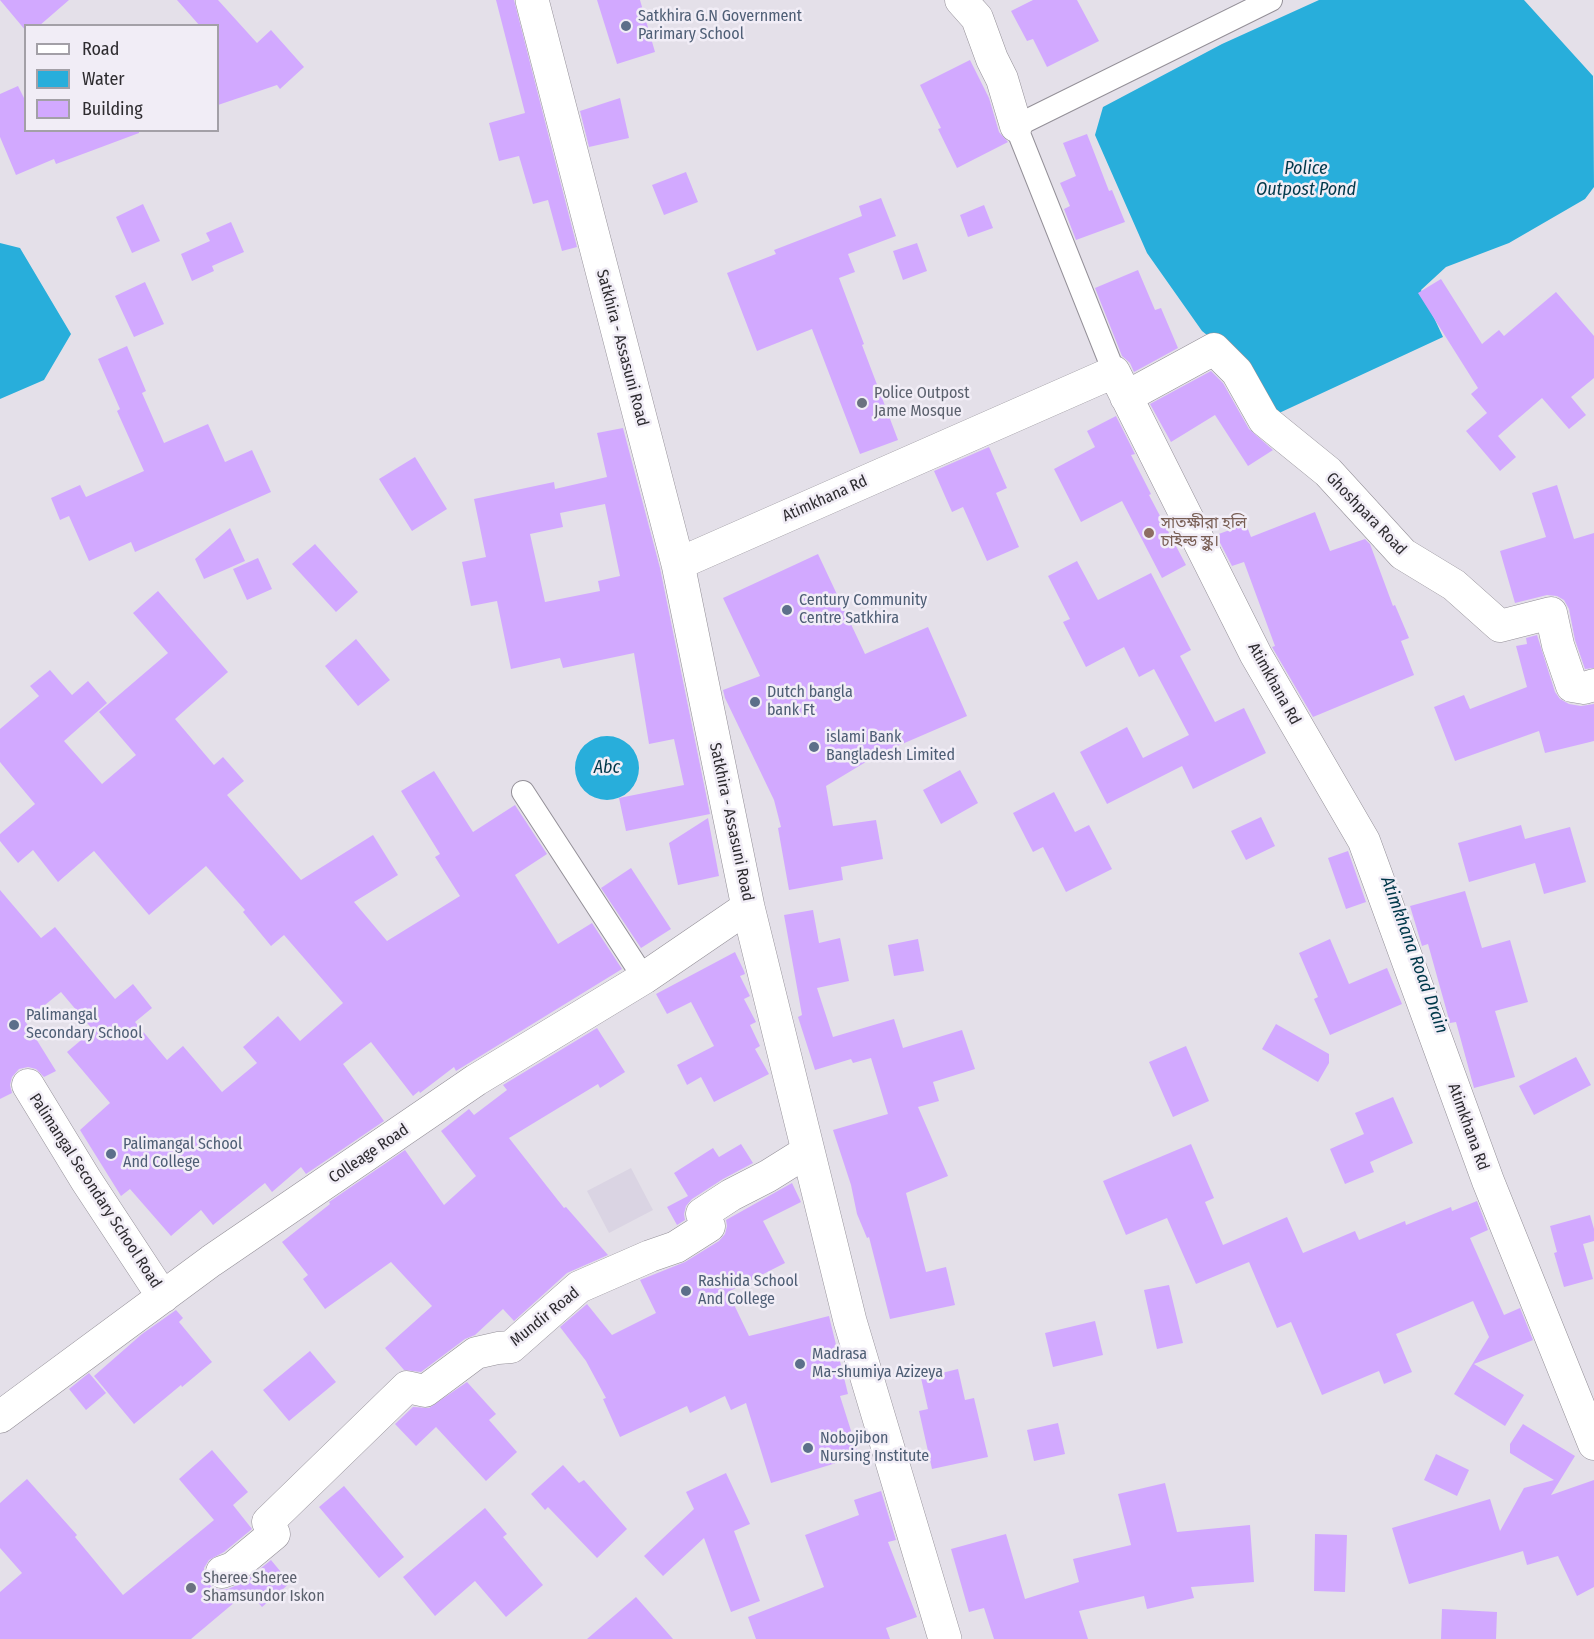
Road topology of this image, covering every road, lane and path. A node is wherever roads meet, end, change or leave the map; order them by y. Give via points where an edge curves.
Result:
1 (532, 0) edge
2 (1271, 0) edge
3 (969, 9) edge
4 (1016, 126) junction
5 (1120, 384) junction
6 (678, 564) junction
7 (1594, 685) edge
8 (523, 792) dead end
9 (748, 907) junction
10 (644, 978) junction
11 (28, 1085) dead end
12 (808, 1151) junction
13 (163, 1297) junction
14 (0, 1417) edge
15 (1594, 1444) edge
16 (222, 1572) dead end
17 (945, 1639) edge

1 - 6 main road, Satkhira - Assasuni Road
2 - 4 street
3 - 4 street via 1002,79
4 - 5 street
5 - 6 street, Atimkhana Rd
5 - 7 street, Ghoshpara Road via 1214,349 1237,372 1264,420 1328,472 1403,554 1454,585 1500,626 1551,613 1572,686
5 - 15 street, Atimkhana Rd via 1256,655 1364,841 1488,1181
6 - 9 main road, Satkhira - Assasuni Road
8 - 10 street
9 - 10 street, Colleage Road
9 - 12 main road, Satkhira - Assasuni Road
10 - 13 street, Colleage Road via 476,1080
11 - 13 street, Palimangal Secondary School Road
12 - 16 street, Mundir Road via 702,1214 709,1226 676,1247 579,1287 511,1347 476,1353 425,1391 407,1387 268,1522 274,1534 233,1568
12 - 17 main road, Satkhira - Assasuni Road via 850,1321
13 - 14 street, Colleage Road

